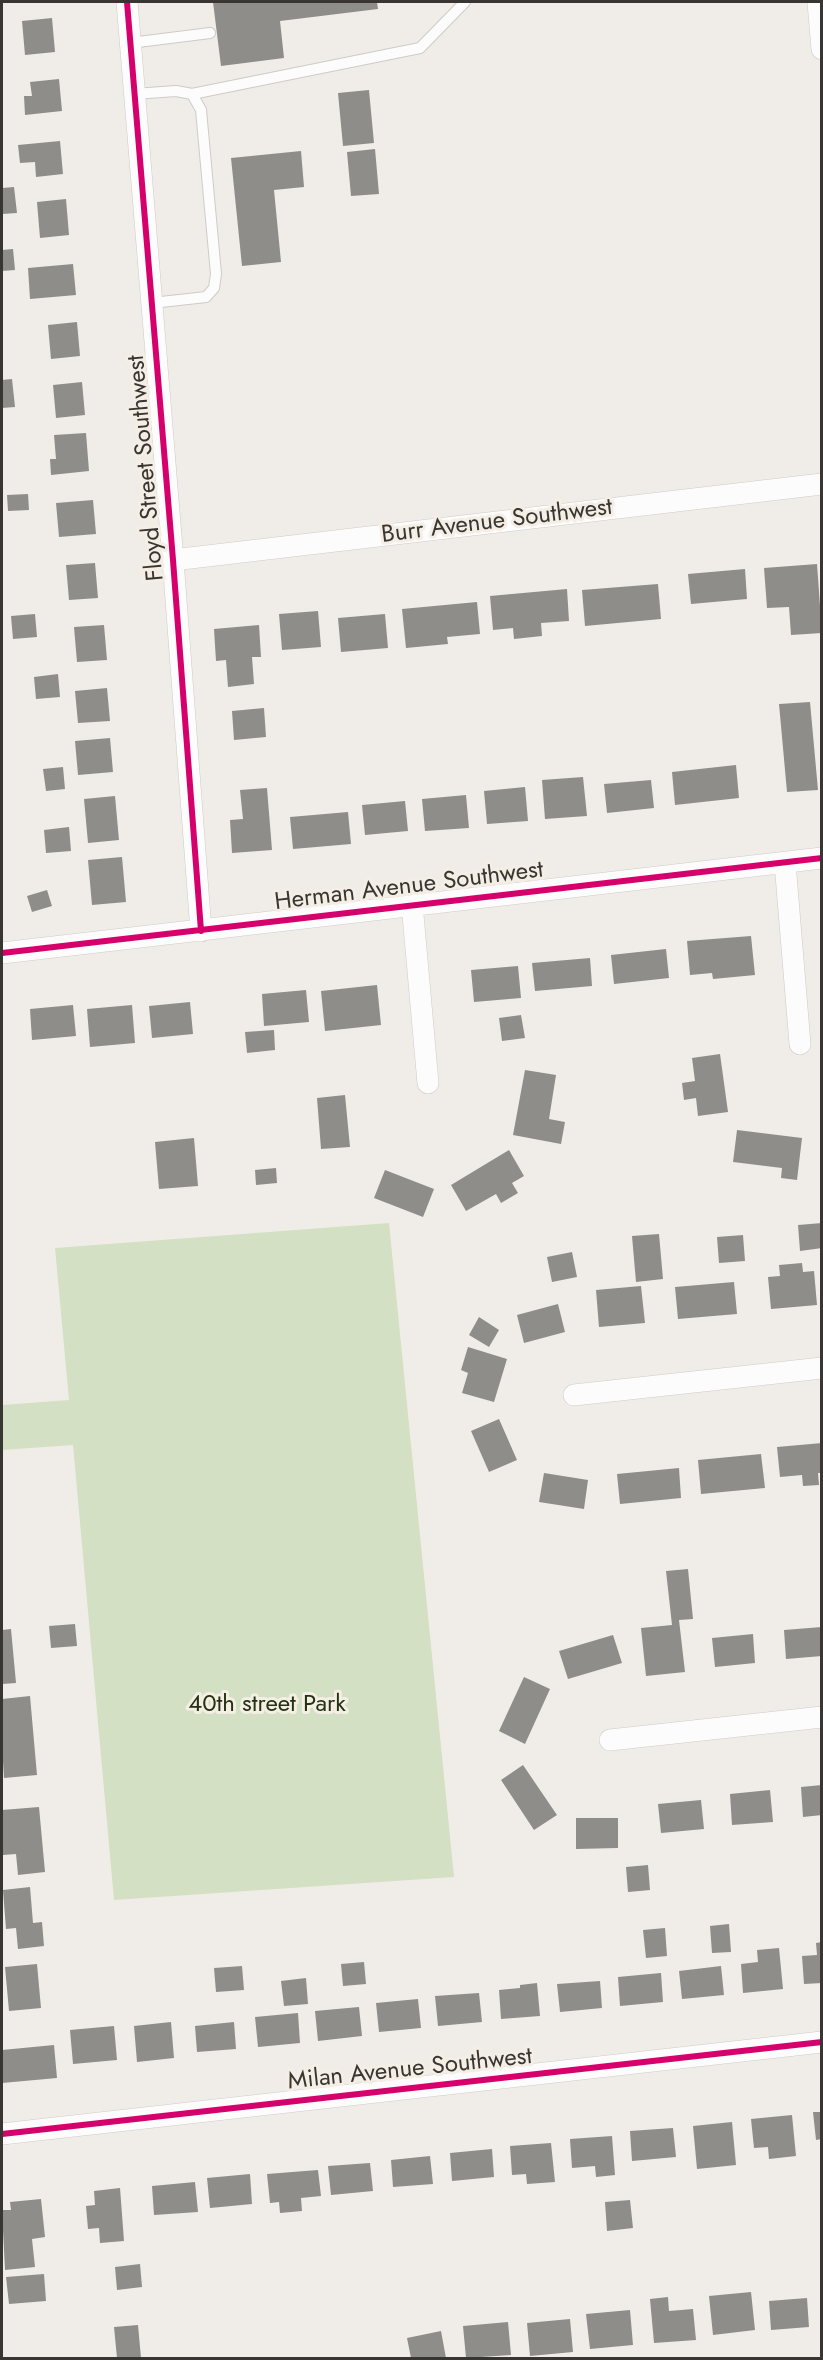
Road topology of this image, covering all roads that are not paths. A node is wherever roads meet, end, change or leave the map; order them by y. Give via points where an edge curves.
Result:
1 (127, 2) edge
2 (465, 2) edge
3 (818, 2) edge
4 (210, 33) dead end
5 (130, 42) junction
6 (822, 49) edge
7 (134, 94) junction
8 (192, 94) junction
9 (152, 303) junction
10 (822, 484) edge
11 (173, 560) junction
12 (822, 858) edge
13 (785, 863) junction
14 (412, 904) junction
15 (201, 931) junction
16 (2, 953) edge
17 (800, 1044) dead end
18 (428, 1083) dead end
19 (822, 1368) edge
20 (574, 1395) dead end
21 (822, 1717) edge
22 (610, 1740) dead end
23 (822, 2043) edge
24 (2, 2134) edge

1 - 5 street, Floyd Street Southwest
2 - 8 lane via 420,48
3 - 6 street
4 - 5 lane
5 - 7 street, Floyd Street Southwest
7 - 8 lane
7 - 9 street, Floyd Street Southwest
8 - 9 lane via 201,110 216,274 214,288 206,297
9 - 11 street, Floyd Street Southwest
10 - 11 street, Burr Avenue Southwest
11 - 15 street, Floyd Street Southwest
12 - 13 street, Herman Avenue Southwest
13 - 14 street, Herman Avenue Southwest
13 - 17 street
14 - 15 street, Herman Avenue Southwest
14 - 18 street
15 - 16 street, Herman Avenue Southwest
19 - 20 street
21 - 22 street
23 - 24 street, Milan Avenue Southwest

